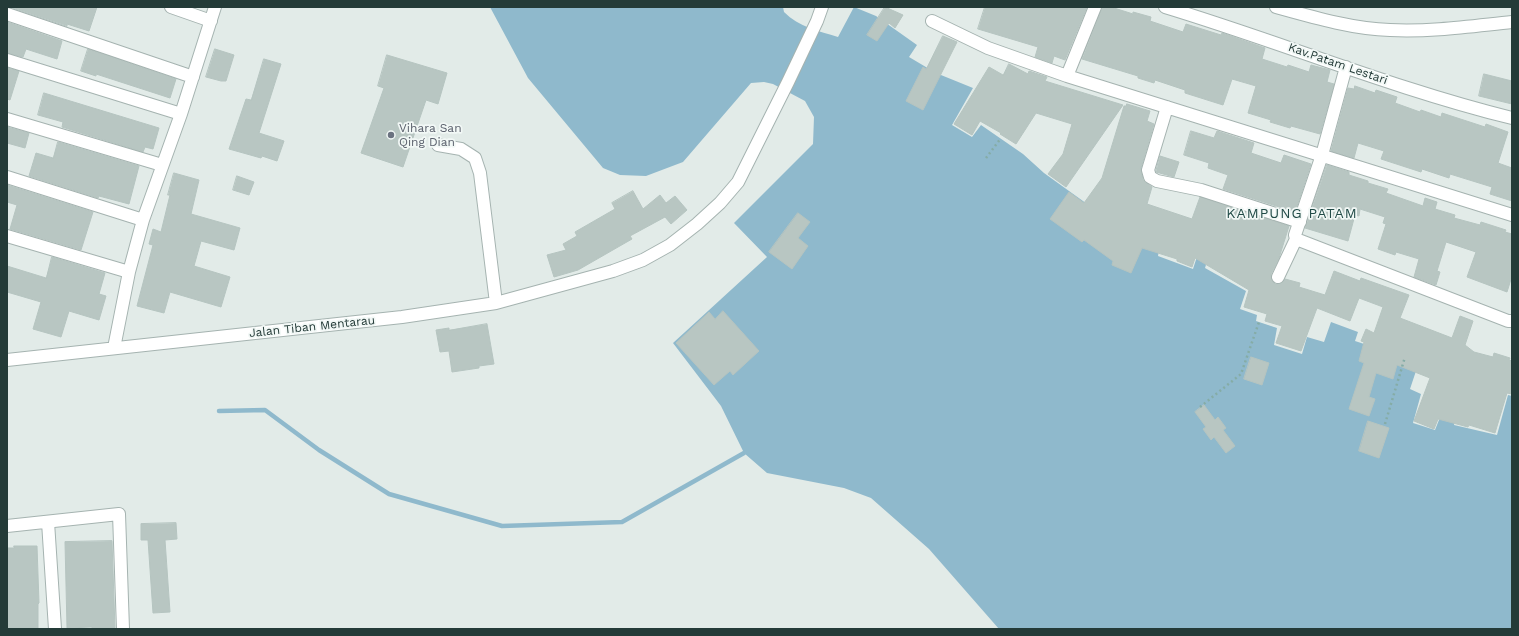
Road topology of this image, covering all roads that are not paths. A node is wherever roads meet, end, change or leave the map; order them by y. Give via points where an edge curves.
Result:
1 (171, 7) edge
2 (215, 7) edge
3 (822, 7) edge
4 (1095, 7) edge
5 (1165, 7) edge
6 (1276, 7) edge
7 (7, 14) edge
8 (211, 21) junction
9 (932, 21) dead end
10 (1512, 22) edge
11 (7, 60) edge
12 (1346, 67) junction
13 (1067, 76) junction
14 (193, 77) junction
15 (1167, 107) junction
16 (181, 114) junction
17 (1512, 118) edge
18 (7, 119) edge
19 (438, 144) dead end
20 (1322, 155) junction
21 (162, 165) junction
22 (7, 177) edge
23 (1512, 215) edge
24 (143, 220) junction
25 (1300, 222) junction
26 (7, 236) edge
27 (1296, 239) junction
28 (129, 272) junction
29 (1278, 276) dead end
30 (496, 303) junction
31 (1512, 321) edge
32 (114, 348) junction
33 (7, 360) edge
34 (48, 522) junction
35 (7, 526) edge
36 (55, 629) edge
37 (123, 629) edge

1 - 8 street
2 - 8 street
3 - 30 street, Jalan Tiban Mentarau via 738,182 697,224 670,245 643,260 613,271
4 - 13 street
5 - 12 street, Kav.Patam Lestari
6 - 10 street via 1320,19 1389,30 1447,29
7 - 14 street
8 - 14 street
9 - 13 street via 988,48
11 - 16 street
12 - 17 street, Kav.Patam Lestari
12 - 20 street
13 - 15 street
14 - 16 street
15 - 20 street
15 - 25 street via 1148,170 1150,177 1157,181 1201,190
16 - 21 street
18 - 21 street
19 - 30 street via 461,149 475,158 480,174
20 - 23 street
20 - 25 street
21 - 24 street
22 - 24 street
24 - 28 street
25 - 27 street
26 - 28 street
27 - 29 street
27 - 31 street
28 - 32 street
30 - 32 street, Jalan Tiban Mentarau via 402,317
32 - 33 street, Jalan Tiban Mentarau
34 - 35 street
34 - 36 street
34 - 37 street via 119,514

